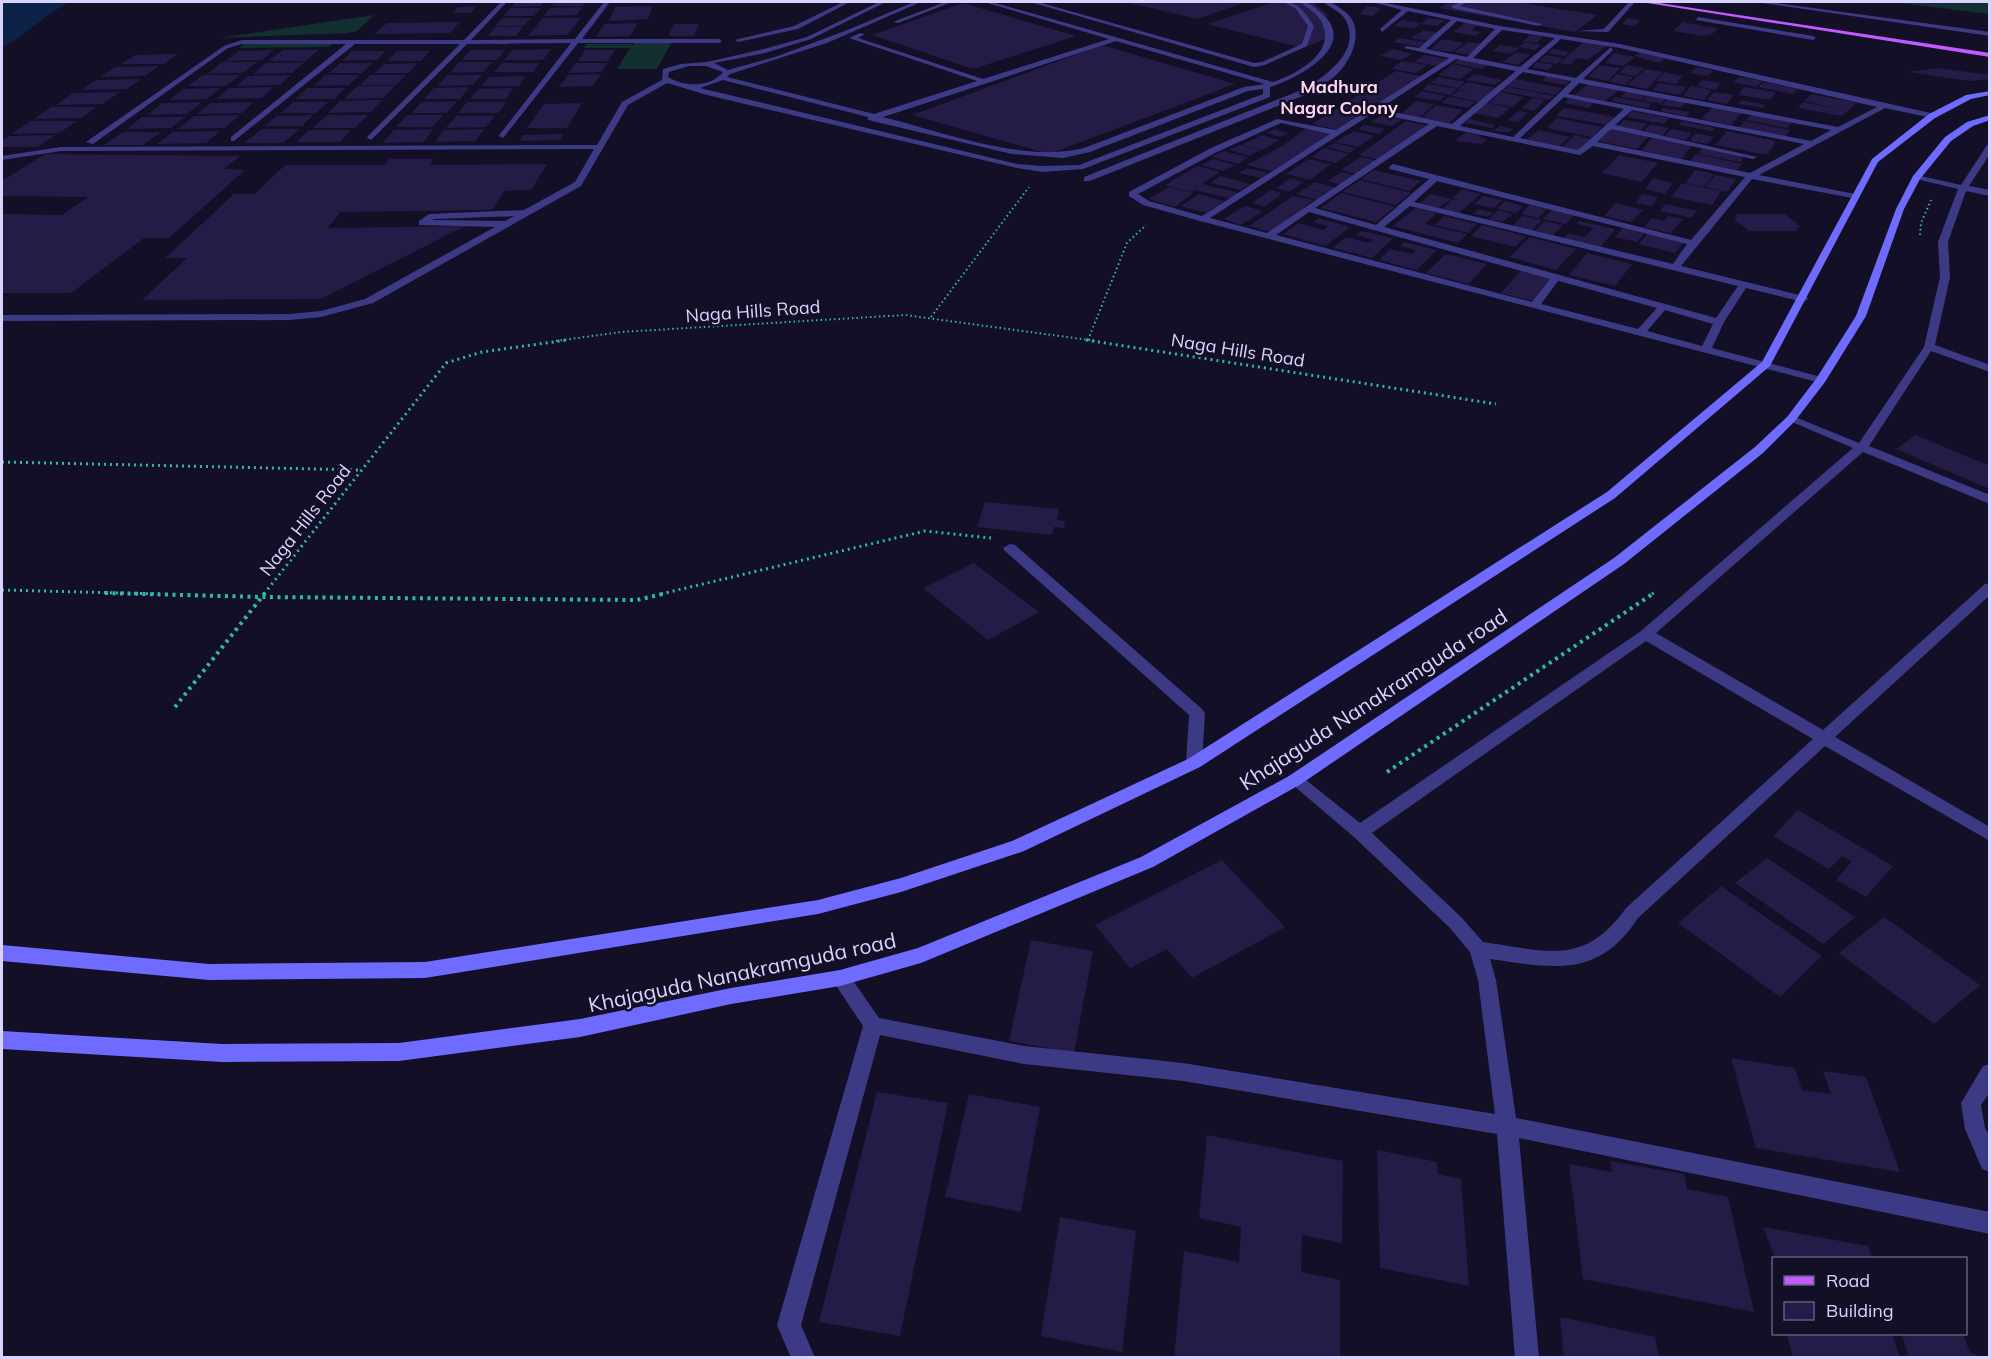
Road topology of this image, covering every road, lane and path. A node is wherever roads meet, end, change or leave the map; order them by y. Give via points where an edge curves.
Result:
1 (504, 2) edge
2 (607, 2) edge
3 (848, 2) edge
4 (883, 2) edge
5 (918, 2) edge
6 (949, 2) edge
7 (987, 2) edge
8 (1033, 2) edge
9 (1054, 2) edge
10 (1287, 2) edge
11 (1304, 2) edge
12 (1326, 2) edge
13 (1375, 2) edge
14 (1464, 2) edge
15 (1632, 2) edge
16 (1644, 2) edge
17 (1699, 2) edge
18 (1758, 2) edge
19 (1044, 5) junction
20 (1407, 9) junction
21 (1740, 18) junction
22 (1698, 19) dead end
23 (1455, 20) junction
24 (1548, 25) dead end
25 (1731, 25) junction
26 (1500, 28) junction
27 (1571, 29) dead end
28 (1382, 30) dead end
29 (1721, 34) dead end
30 (1989, 34) edge
31 (1560, 37) junction
32 (852, 38) junction
33 (1118, 38) junction
34 (1813, 38) dead end
35 (355, 40) junction
36 (466, 40) junction
37 (579, 40) junction
38 (719, 41) junction
39 (1955, 41) dead end
40 (726, 48) dead end
41 (1407, 48) dead end
42 (1611, 49) dead end
43 (1421, 50) junction
44 (813, 53) dead end
45 (1455, 57) junction
46 (1989, 57) edge
47 (1468, 60) junction
48 (699, 64) junction
49 (1522, 69) junction
50 (725, 75) junction
51 (1581, 79) junction
52 (666, 80) junction
53 (980, 80) junction
54 (688, 86) junction
55 (1271, 86) junction
56 (1989, 93) edge
57 (1564, 95) junction
58 (1884, 106) junction
59 (1630, 108) junction
60 (1372, 111) junction
61 (1932, 116) junction
62 (1989, 117) edge
63 (871, 118) junction
64 (1436, 123) junction
65 (845, 126) junction
66 (1608, 126) junction
67 (1454, 127) junction
68 (1836, 129) junction
69 (1339, 133) junction
70 (503, 136) dead end
71 (371, 138) dead end
72 (234, 139) dead end
73 (1515, 139) junction
74 (969, 141) junction
75 (90, 142) dead end
76 (1591, 143) junction
77 (1810, 144) junction
78 (601, 147) junction
79 (1096, 147) junction
80 (1989, 147) edge
81 (949, 149) junction
82 (1116, 154) junction
83 (1753, 157) dead end
84 (2, 158) edge
85 (1393, 166) dead end
86 (1750, 176) junction
87 (1436, 177) junction
88 (1916, 178) junction
89 (1088, 179) dead end
90 (1030, 186) dead end
91 (1963, 188) junction
92 (1989, 193) edge
93 (1855, 197) junction
94 (1408, 203) junction
95 (1308, 209) junction
96 (530, 212) junction
97 (1203, 219) junction
98 (509, 224) junction
99 (1148, 224) dead end
100 (1378, 228) junction
101 (1270, 235) junction
102 (1693, 243) junction
103 (1675, 268) junction
104 (1555, 279) junction
105 (1744, 285) junction
106 (1803, 299) junction
107 (1534, 306) junction
108 (1662, 308) junction
109 (2, 318) edge
110 (930, 318) junction
111 (1719, 322) junction
112 (1641, 332) junction
113 (1088, 340) junction
114 (1929, 346) junction
115 (1706, 349) junction
116 (1766, 364) junction
117 (1989, 369) edge
118 (1821, 380) junction
119 (1496, 404) dead end
120 (1791, 419) junction
121 (1863, 446) junction
122 (2, 462) edge
123 (361, 470) junction
124 (1989, 500) edge
125 (1010, 548) joint
126 (1989, 587) edge
127 (2, 590) edge
128 (261, 597) junction
129 (1646, 634) junction
130 (175, 707) dead end
131 (1826, 739) junction
132 (1194, 763) junction
133 (1295, 780) junction
134 (1360, 832) junction
135 (1989, 835) edge
136 (1478, 949) junction
137 (2, 953) edge
138 (840, 978) junction
139 (873, 1025) junction
140 (2, 1040) edge
141 (1989, 1073) edge
142 (1508, 1126) junction
143 (1989, 1162) edge
144 (1989, 1223) edge
145 (803, 1358) edge
146 (1527, 1358) edge

1 - 36 street
2 - 37 street
3 - 38 street via 796,28 783,39 738,45
4 - 48 street via 809,38 735,59
5 - 50 street via 831,41
6 - 32 street
7 - 33 street
8 - 19 street
9 - 19 street
10 - 19 street via 1298,8 1311,26 1305,45 1254,65
11 - 55 street via 1319,12 1329,26 1329,42 1320,59
12 - 89 street via 1348,17 1353,35 1347,56 1333,74 1292,98
13 - 20 street
14 - 24 street via 1454,7
15 - 27 street via 1600,33
16 - 21 main road
17 - 39 main road
18 - 30 street
20 - 23 street
20 - 28 street
21 - 25 street
21 - 46 main road
22 - 25 street
23 - 26 street
23 - 43 street
25 - 29 street
25 - 34 street
26 - 31 street
26 - 47 street
31 - 49 street
31 - 58 street via 1653,53
32 - 44 street
32 - 53 street
33 - 53 street
33 - 55 street
35 - 36 street
35 - 72 street
35 - 75 street via 234,44
36 - 37 street
36 - 71 street
37 - 38 street
37 - 70 street
38 - 40 street via 714,46
41 - 43 street
42 - 51 street
43 - 45 street
45 - 47 street
45 - 60 street
47 - 49 street
48 - 50 street via 719,66
48 - 52 street via 672,69 664,74
49 - 51 street
49 - 67 street
50 - 54 street
50 - 63 street
51 - 57 street
51 - 68 street
52 - 54 street
52 - 78 street via 625,104
53 - 63 street
54 - 65 street
55 - 79 street via 1247,88
55 - 82 street via 1267,95
56 - 61 main road, Khajaguda Nanakramguda road via 1969,97
57 - 59 street
57 - 73 street
58 - 61 street
58 - 68 street
59 - 66 street
59 - 77 street
60 - 64 street
60 - 69 street
61 - 93 main road, Khajaguda Nanakramguda road via 1875,161
62 - 88 main road, Khajaguda Nanakramguda road via 1948,139
63 - 65 street
63 - 74 street
64 - 67 street
64 - 95 street
65 - 81 street
66 - 76 street
66 - 83 street
67 - 73 street
68 - 77 street
69 - 97 street
69 - 97 street via 1280,121 1214,150 1132,194
73 - 76 street via 1580,153
74 - 79 street via 1045,156 1063,156
74 - 81 street
76 - 86 street
77 - 86 street
78 - 84 street via 61,149
78 - 96 street via 578,184
79 - 82 street
80 - 91 street
81 - 82 street via 1042,169 1080,167
85 - 87 street
86 - 93 street
86 - 102 street
87 - 94 street
87 - 102 street
88 - 91 street
88 - 118 main road, Khajaguda Nanakramguda road via 1900,209 1861,316
90 - 110 path
91 - 92 street
91 - 114 street via 1943,242 1945,277
93 - 106 main road, Khajaguda Nanakramguda road
94 - 100 street
94 - 103 street
95 - 100 street
95 - 101 street
96 - 98 street
96 - 98 street via 432,216 422,223
97 - 101 street
98 - 109 street via 369,301 321,314
99 - 113 path via 1127,243
100 - 104 street
101 - 107 street
102 - 103 street
103 - 105 street
104 - 107 street
104 - 108 street
105 - 106 street
105 - 111 street
106 - 116 main road, Khajaguda Nanakramguda road
107 - 112 street
108 - 111 street
108 - 112 street
110 - 113 path, Naga Hills Road
110 - 123 path, Naga Hills Road via 905,315 621,332 482,352 446,363
111 - 115 street
112 - 115 street
113 - 119 path, Naga Hills Road
114 - 117 street
114 - 121 street
115 - 116 street
116 - 118 street
116 - 132 main road, Khajaguda Nanakramguda road via 1611,495
118 - 120 main road, Khajaguda Nanakramguda road
120 - 121 street
120 - 133 main road, Khajaguda Nanakramguda road via 1759,450 1619,561
121 - 124 street
121 - 129 street
122 - 123 path
123 - 128 path, Naga Hills Road
125 - 128 path via 988,537 926,531 637,600
125 - 132 street via 1197,713
126 - 131 street
127 - 128 path
128 - 130 path, Naga Hills Road
129 - 131 street
129 - 134 street
131 - 135 street
131 - 136 street via 1632,913 1611,940 1586,953 1554,959
132 - 137 main road, Khajaguda Nanakramguda road via 1017,846 891,887 818,906 425,970 209,972
133 - 134 street
133 - 138 main road, Khajaguda Nanakramguda road via 1147,862 921,955
134 - 136 street
136 - 142 street via 1487,980
138 - 139 street
138 - 140 main road, Khajaguda Nanakramguda road via 580,1028 399,1052 222,1053
139 - 142 street via 1024,1055 1183,1072
139 - 145 street via 789,1325
141 - 143 street via 1971,1103 1975,1129
142 - 144 street
142 - 146 street

